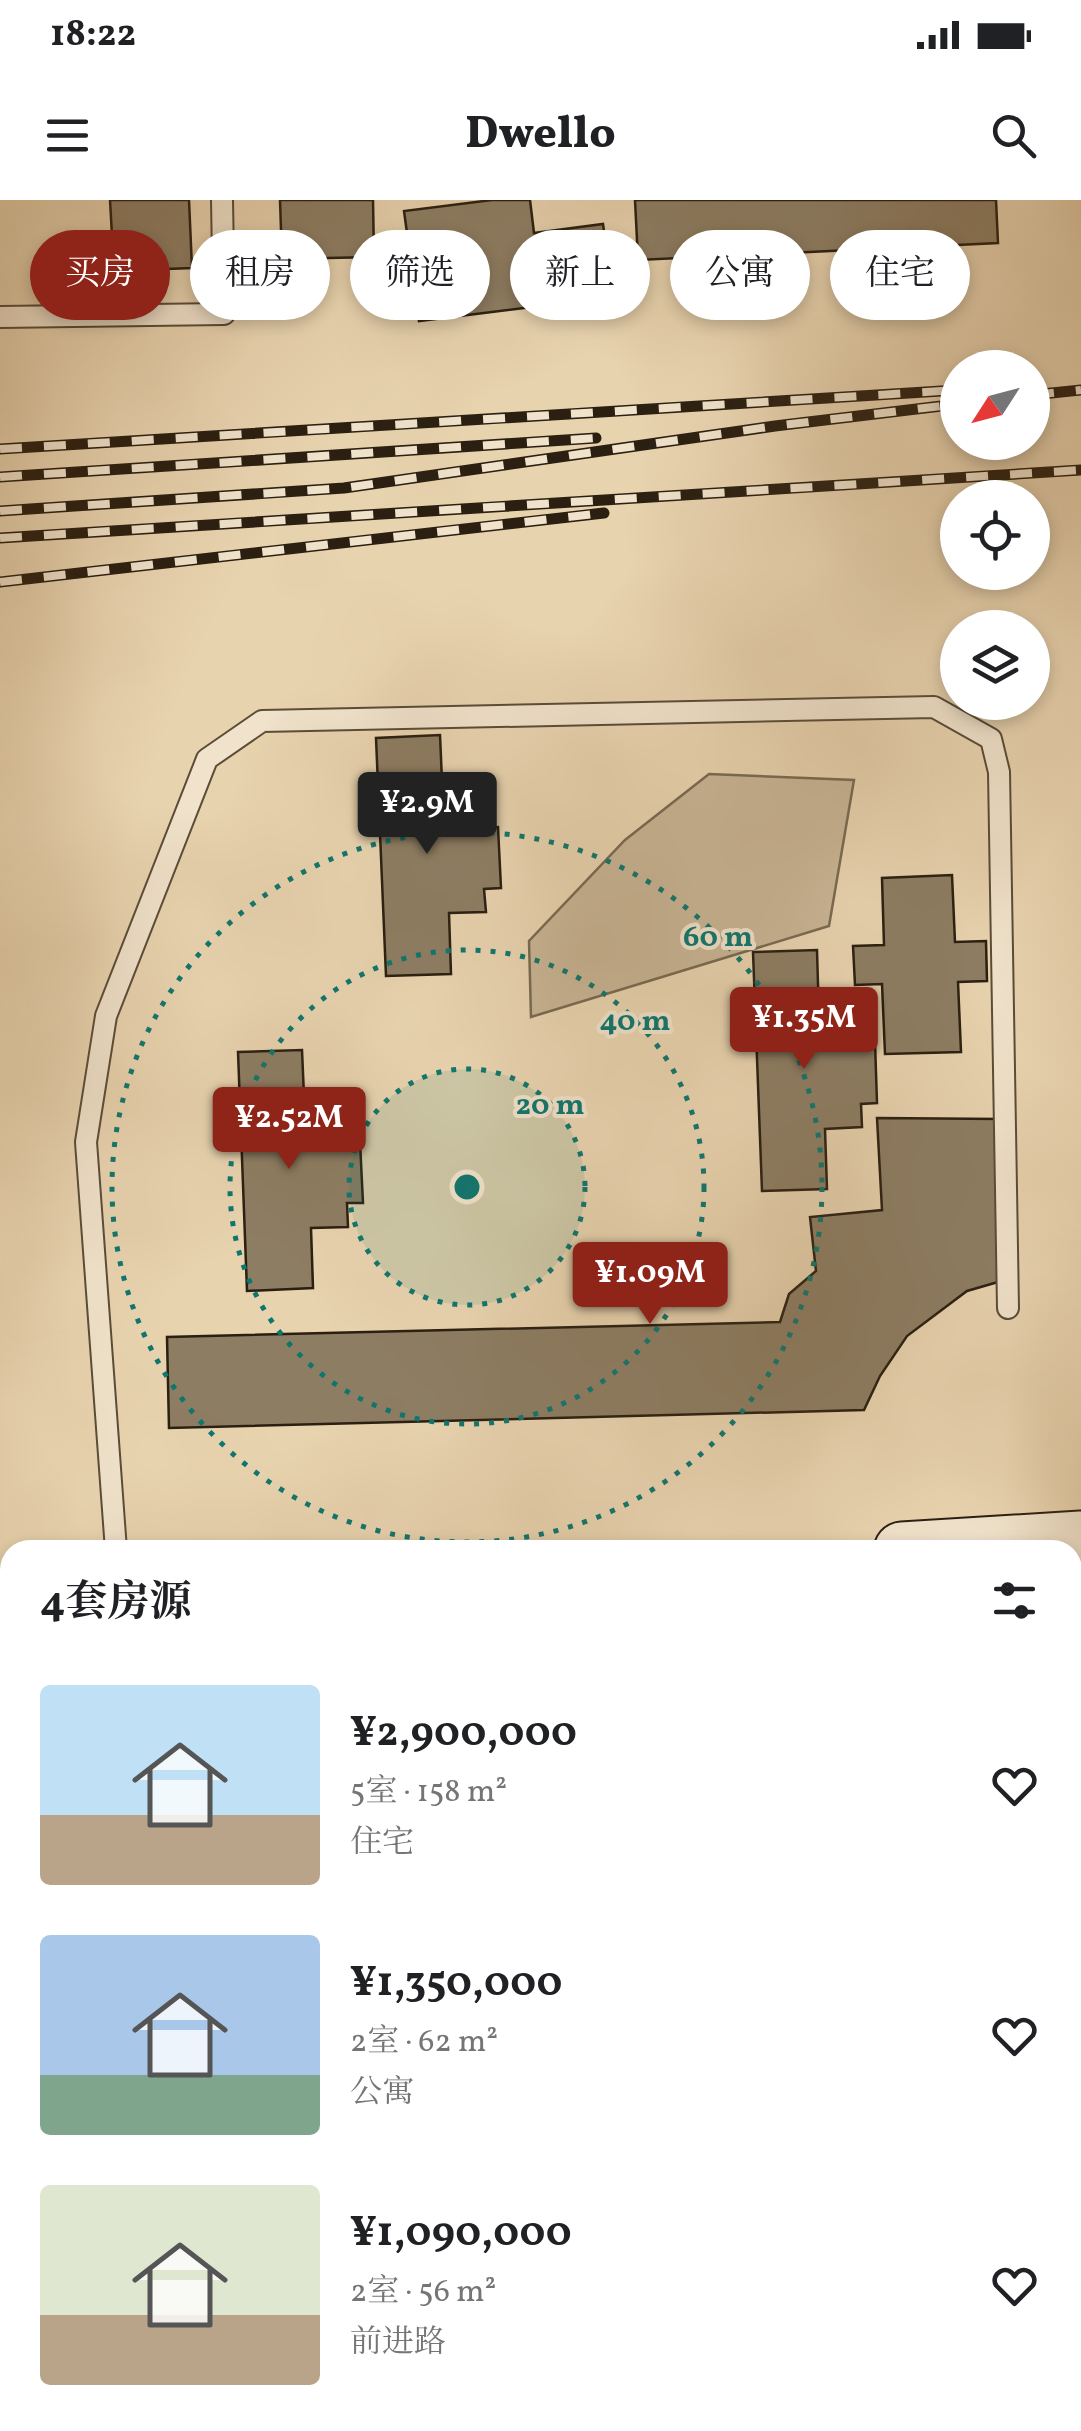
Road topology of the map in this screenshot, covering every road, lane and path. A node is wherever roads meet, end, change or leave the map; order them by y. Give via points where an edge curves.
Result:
1 (222, 200) edge
2 (0, 317) edge
3 (1008, 1308) dead end
4 (115, 1540) edge

1 - 2 lane via 224,314
3 - 4 lane via 999,772 991,738 934,707 262,722 207,759 106,1016 86,1142

